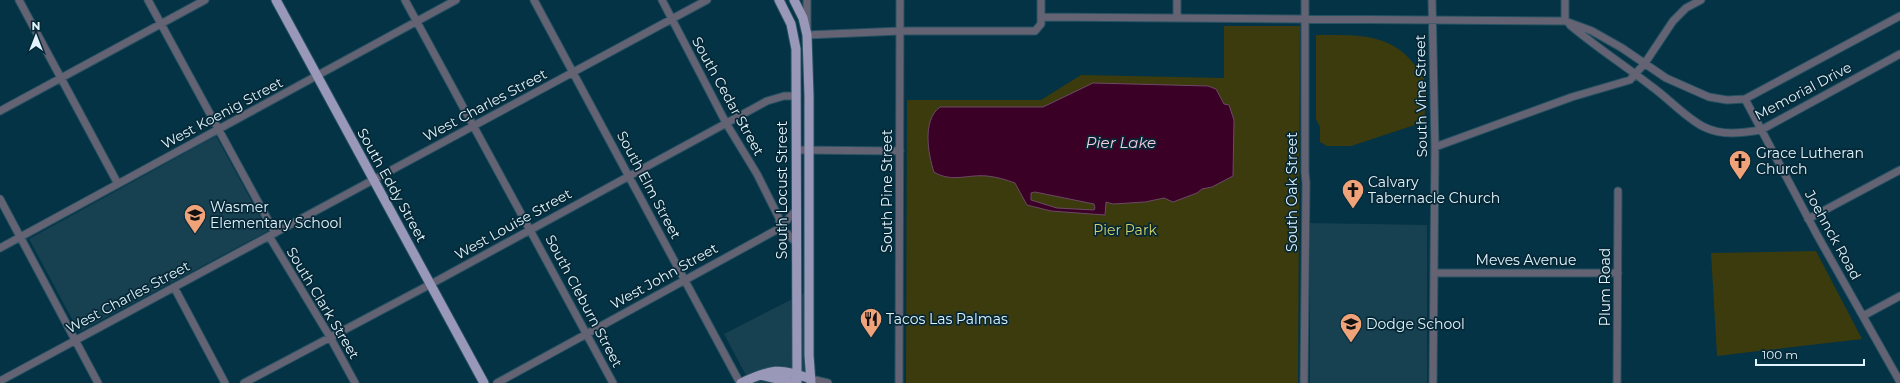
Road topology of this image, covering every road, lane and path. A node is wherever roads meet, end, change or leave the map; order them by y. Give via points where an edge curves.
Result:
1 (19, 0) edge
2 (148, 0) edge
3 (205, 0) edge
4 (276, 0) edge
5 (405, 0) edge
6 (456, 0) edge
7 (534, 0) edge
8 (662, 0) edge
9 (707, 0) edge
10 (779, 0) edge
11 (794, 0) edge
12 (807, 0) edge
13 (900, 0) edge
14 (1041, 0) edge
15 (1177, 0) edge
16 (1305, 0) edge
17 (1432, 0) edge
18 (1565, 0) edge
19 (1701, 0) edge
20 (1900, 16) edge
21 (1041, 17) junction
22 (1177, 18) junction
23 (1305, 19) junction
24 (1432, 19) junction
25 (672, 20) junction
26 (1565, 21) junction
27 (418, 22) junction
28 (161, 24) junction
29 (900, 31) junction
30 (807, 35) junction
31 (1900, 54) edge
32 (1645, 63) junction
33 (573, 72) junction
34 (1635, 74) junction
35 (318, 77) junction
36 (62, 78) junction
37 (797, 96) junction
38 (1745, 99) junction
39 (0, 111) edge
40 (726, 123) junction
41 (473, 126) junction
42 (218, 130) junction
43 (1761, 130) junction
44 (1435, 147) junction
45 (796, 150) junction
46 (809, 150) junction
47 (900, 151) junction
48 (1900, 170) edge
49 (629, 176) junction
50 (374, 179) junction
51 (118, 184) junction
52 (1618, 191) dead end
53 (0, 199) edge
54 (796, 210) junction
55 (1808, 219) junction
56 (780, 228) junction
57 (531, 230) junction
58 (272, 234) junction
59 (21, 237) junction
60 (796, 243) junction
61 (0, 248) edge
62 (1434, 273) junction
63 (1618, 274) junction
64 (684, 280) junction
65 (430, 284) junction
66 (174, 287) junction
67 (1900, 296) edge
68 (1863, 316) junction
69 (587, 334) junction
70 (330, 337) junction
71 (75, 341) junction
72 (796, 380) edge
73 (0, 381) edge
74 (811, 381) edge
75 (1900, 382) edge
76 (98, 383) edge
77 (225, 383) edge
78 (244, 383) edge
79 (355, 383) edge
80 (484, 383) edge
81 (497, 383) edge
82 (613, 383) edge
83 (740, 383) edge
84 (828, 383) edge
85 (899, 383) edge
86 (1304, 383) edge
87 (1433, 383) edge
88 (1617, 383) edge

1 - 36 street
2 - 28 street, South Clark Street
3 - 28 street
4 - 35 main road, South Eddy Street
5 - 27 street, South Cleburn Street
6 - 27 street, West Koenig Street
7 - 33 street, South Elm Street
8 - 25 street, South Cedar Street
9 - 25 street, West Charles Street
10 - 37 main road, South Locust Street via 791,24
11 - 30 main road, South Locust Street
12 - 30 street
13 - 29 street, South Pine Street
14 - 21 street
15 - 22 street
16 - 23 street, South Oak Street
17 - 24 street, South Vine Street
18 - 26 street
19 - 32 street via 1686,8 1673,21
20 - 38 street, Memorial Drive
21 - 22 street, Memorial Drive
21 - 29 street via 1041,24 1035,31
22 - 23 street, Memorial Drive
23 - 24 street, Memorial Drive
23 - 86 street, South Oak Street
24 - 26 street, Memorial Drive
24 - 44 street, South Vine Street
25 - 33 street, West Charles Street
25 - 40 street, South Cedar Street
26 - 32 street, Memorial Drive via 1592,31
26 - 34 street, Memorial Drive
27 - 35 street, West Koenig Street
27 - 41 street, South Cleburn Street
28 - 36 street
28 - 42 street, South Clark Street
29 - 30 street
29 - 47 street, South Pine Street
30 - 46 main road, South Locust Street
31 - 43 street, Memorial Drive
32 - 34 street
32 - 38 street, Memorial Drive via 1666,78 1709,97
33 - 41 street, West Charles Street
33 - 49 street, South Elm Street
34 - 43 street, Memorial Drive via 1703,127 1717,132 1741,134
34 - 44 street via 1630,80 1572,97
35 - 42 street, West Koenig Street
35 - 50 main road, South Eddy Street
36 - 39 street
36 - 51 street
37 - 40 street, West Louise Street via 784,96 767,101
37 - 45 main road, South Locust Street
38 - 43 street, Joehnck Road
40 - 49 street, West Louise Street
40 - 56 street, South Cedar Street via 760,181 779,218
41 - 50 street, West Charles Street
41 - 57 street, South Cleburn Street
42 - 51 street, West Koenig Street
42 - 58 street, South Clark Street
43 - 55 street, Joehnck Road
44 - 62 street, South Vine Street
45 - 46 street
45 - 54 main road, South Locust Street
46 - 47 street
46 - 74 main road, South Locust Street
47 - 85 street, South Pine Street
48 - 55 street
49 - 57 street, West Louise Street
49 - 64 street, South Elm Street
50 - 58 street, West Charles Street
50 - 65 main road, South Eddy Street
51 - 59 street, West Koenig Street
52 - 63 street, Plum Road
53 - 59 street
54 - 56 street, West John Street
54 - 60 main road, South Locust Street
55 - 68 street, Joehnck Road
56 - 60 street
56 - 64 street, West John Street
57 - 65 street, West Louise Street
57 - 69 street, South Cleburn Street
58 - 66 street, West Charles Street
58 - 70 street, South Clark Street
59 - 61 street, West Koenig Street
59 - 71 street
60 - 72 main road, South Locust Street
62 - 63 street, Meves Avenue
62 - 87 street, South Vine Street
63 - 88 street, Plum Road
64 - 69 street, West John Street
64 - 83 street, South Elm Street
65 - 70 street, West Louise Street
65 - 80 main road, South Eddy Street
66 - 71 street, West Charles Street
66 - 77 street
67 - 68 street
68 - 75 street, Joehnck Road
69 - 81 street, West John Street
69 - 82 street, South Cleburn Street
70 - 78 street, West Louise Street
70 - 79 street, South Clark Street
71 - 73 street, West Charles Street
71 - 76 street
72 - 74 main road
72 - 83 main road via 775,370
74 - 84 street

